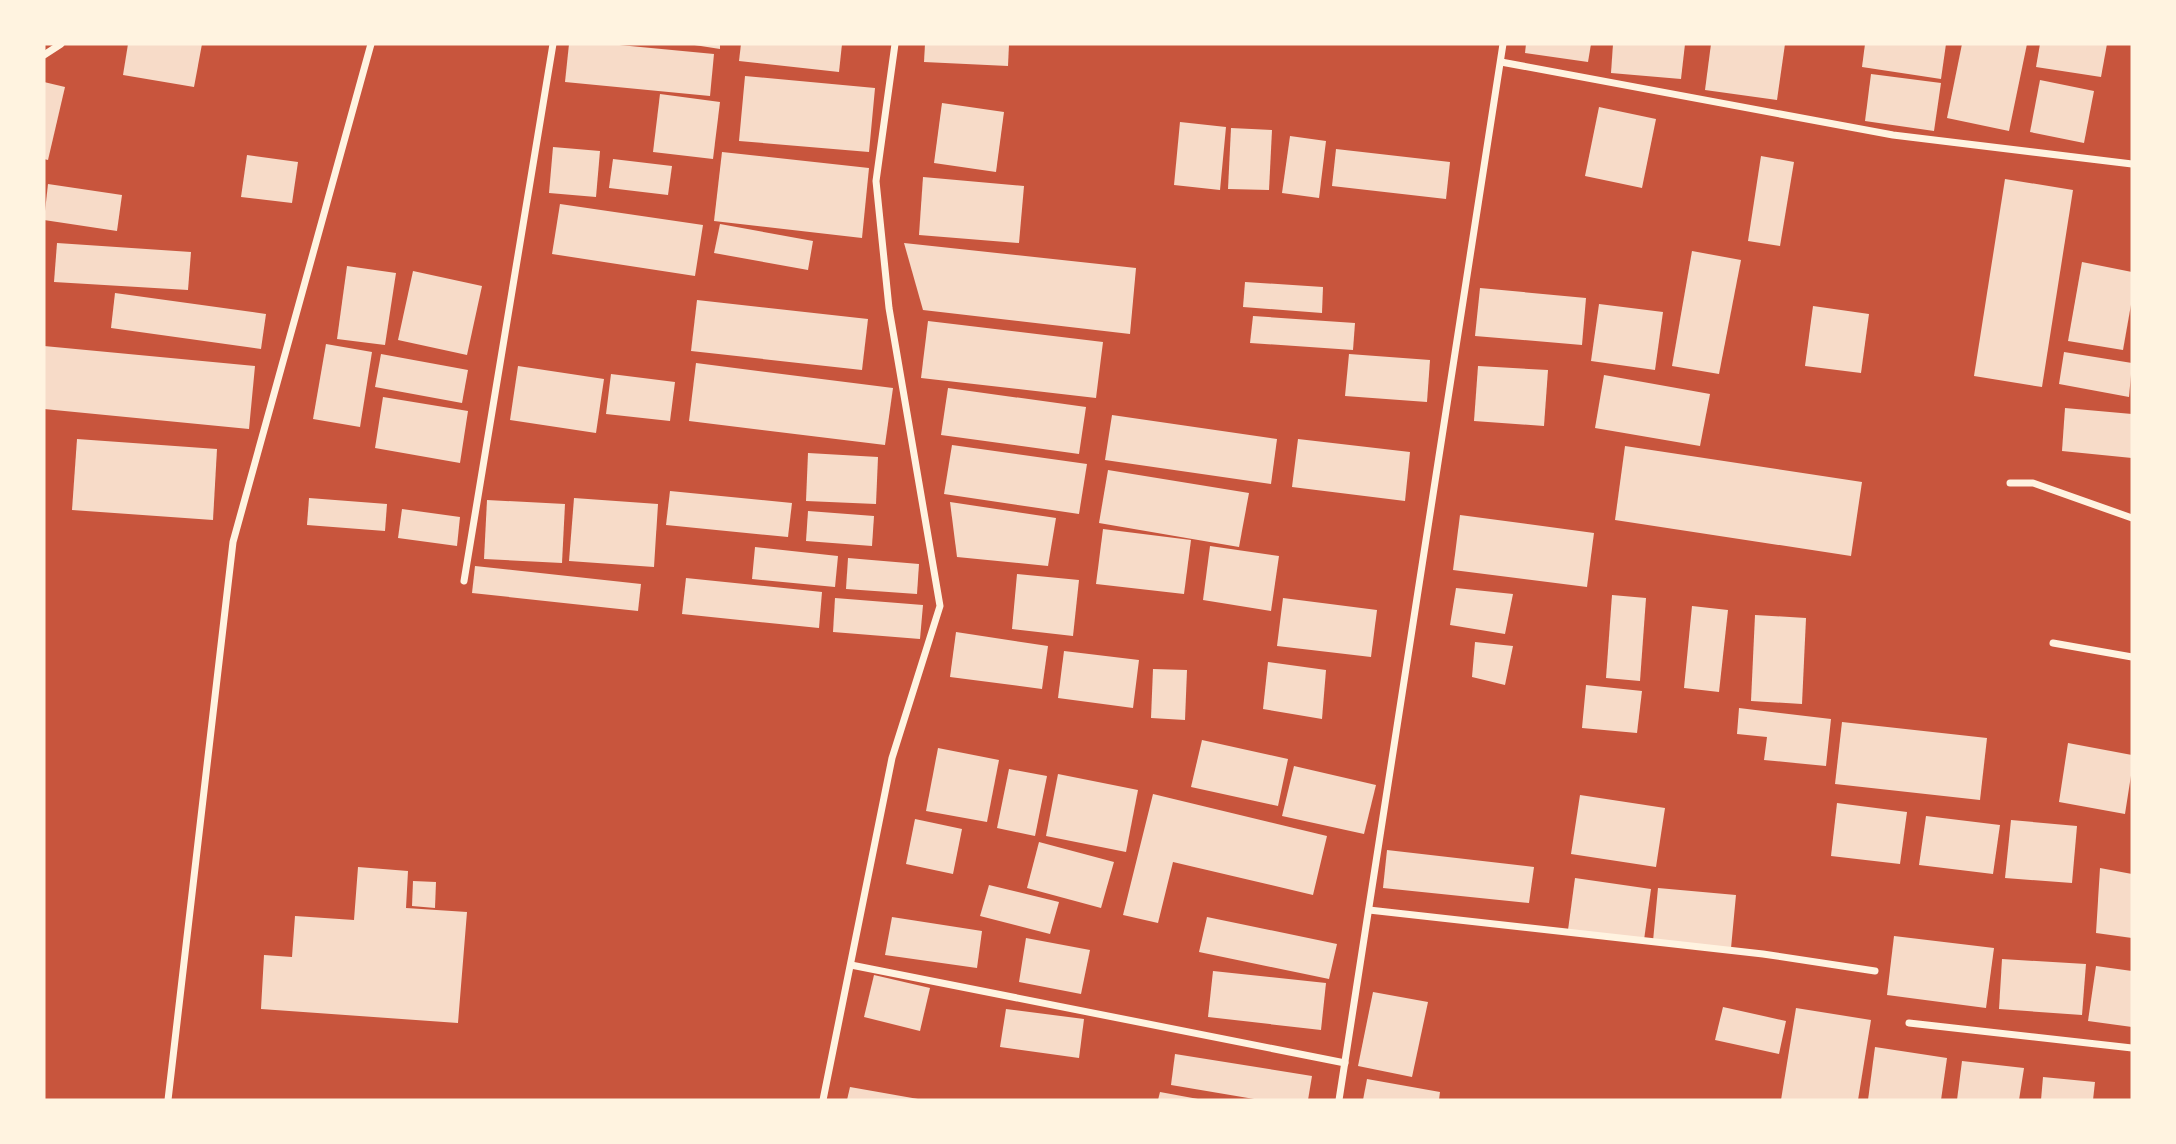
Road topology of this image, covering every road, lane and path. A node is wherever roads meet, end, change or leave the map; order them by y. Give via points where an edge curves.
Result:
1 (61, 44) edge
2 (370, 44) edge
3 (553, 44) edge
4 (895, 44) edge
5 (1503, 44) edge
6 (44, 55) edge
7 (1500, 62) junction
8 (2132, 164) edge
9 (2010, 483) dead end
10 (2132, 518) edge
11 (464, 581) dead end
12 (2053, 643) dead end
13 (2132, 657) edge
14 (1369, 910) junction
15 (851, 965) junction
16 (1875, 971) dead end
17 (1909, 1023) dead end
18 (2132, 1048) edge
19 (1345, 1063) junction
20 (169, 1100) edge
21 (823, 1100) edge
22 (1339, 1100) edge

1 - 6 street
2 - 20 street via 233,542
3 - 11 street
4 - 15 street via 876,181 888,308 940,606 892,758
5 - 7 street
7 - 8 street via 1893,135
7 - 14 street
9 - 10 street via 2033,483
12 - 13 street
14 - 16 street
14 - 19 street
15 - 19 street
15 - 21 street
17 - 18 street
19 - 22 street

